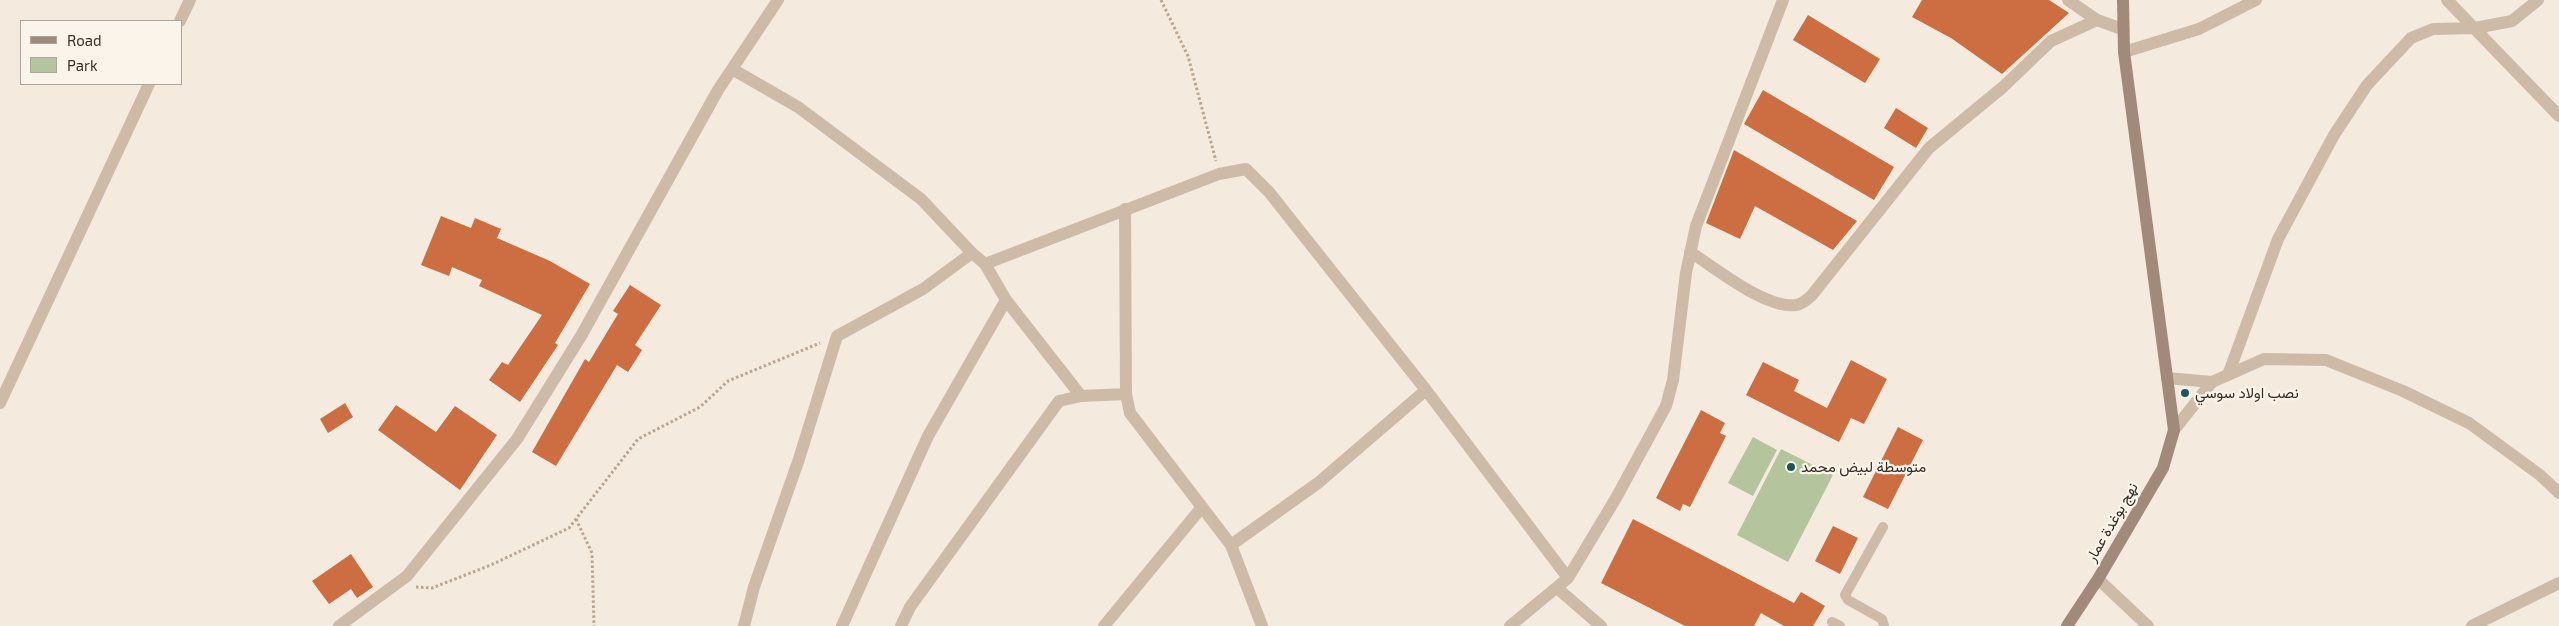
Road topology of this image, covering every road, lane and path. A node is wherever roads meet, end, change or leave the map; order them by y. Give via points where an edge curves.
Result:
1 (190, 0) edge
2 (778, 0) edge
3 (1160, 0) edge
4 (1782, 0) edge
5 (2068, 0) edge
6 (2122, 0) edge
7 (2256, 0) edge
8 (2447, 0) edge
9 (2538, 0) edge
10 (180, 20) edge
11 (2097, 20) junction
12 (2474, 28) junction
13 (2122, 29) junction
14 (2124, 52) junction
15 (732, 70) junction
16 (149, 85) edge
17 (2558, 114) edge
18 (1219, 174) junction
19 (1125, 209) junction
20 (1690, 252) junction
21 (972, 253) junction
22 (985, 264) junction
23 (1006, 300) junction
24 (837, 336) junction
25 (2228, 375) junction
26 (2167, 378) junction
27 (2212, 382) junction
28 (1426, 390) junction
29 (1126, 394) junction
30 (1080, 396) junction
31 (0, 402) edge
32 (2174, 430) junction
33 (2559, 493) edge
34 (1202, 507) junction
35 (576, 519) junction
36 (1883, 527) dead end
37 (1231, 545) junction
38 (1568, 578) junction
39 (2098, 578) junction
40 (2559, 583) edge
41 (394, 585) junction
42 (1557, 588) junction
43 (339, 626) edge
44 (594, 626) edge
45 (744, 626) edge
46 (842, 626) edge
47 (901, 626) edge
48 (1104, 626) edge
49 (1262, 626) edge
50 (1510, 626) edge
51 (1601, 626) edge
52 (1884, 626) edge
53 (2067, 626) edge
54 (2148, 626) edge
55 (2472, 626) edge

1 - 10 street
2 - 15 street
3 - 18 path via 1188,56
4 - 20 street via 1699,217
5 - 11 street
6 - 13 main road
7 - 14 street via 2199,29
8 - 12 street
9 - 12 street via 2512,21
11 - 13 street
11 - 20 street via 2050,41 2003,87 1929,148 1812,295 1799,305 1785,305 1759,296
12 - 17 street
12 - 25 street via 2433,29 2412,38 2367,85 2334,135 2278,239
13 - 14 main road
14 - 26 main road
15 - 21 street via 798,107 921,199
15 - 41 street via 580,336 517,439 407,576
16 - 31 street
18 - 19 street
18 - 28 street via 1246,169 1270,192
19 - 22 street
19 - 29 street
20 - 38 street via 1673,380 1666,406
21 - 22 street
21 - 24 street via 924,289
22 - 23 street
23 - 30 street
23 - 46 street via 928,436
24 - 35 path via 728,381 700,407 638,439
24 - 45 street
25 - 27 street
25 - 33 street via 2264,359 2326,360 2469,422
26 - 27 street
26 - 32 main road
27 - 32 street
28 - 37 street via 1318,482
28 - 38 street
29 - 30 street
29 - 34 street via 1130,413
30 - 47 street via 1060,401 910,606
32 - 39 main road, نهج بوغدة عمار via 2163,468
34 - 37 street
34 - 48 street
35 - 41 path via 561,532 432,588
35 - 44 path via 592,553
36 - 52 lane via 1845,595 1882,620
37 - 49 street
38 - 42 street
39 - 53 main road, نهج بوغدة عمار
39 - 54 street
40 - 55 street
41 - 43 street
42 - 50 street
42 - 51 street

